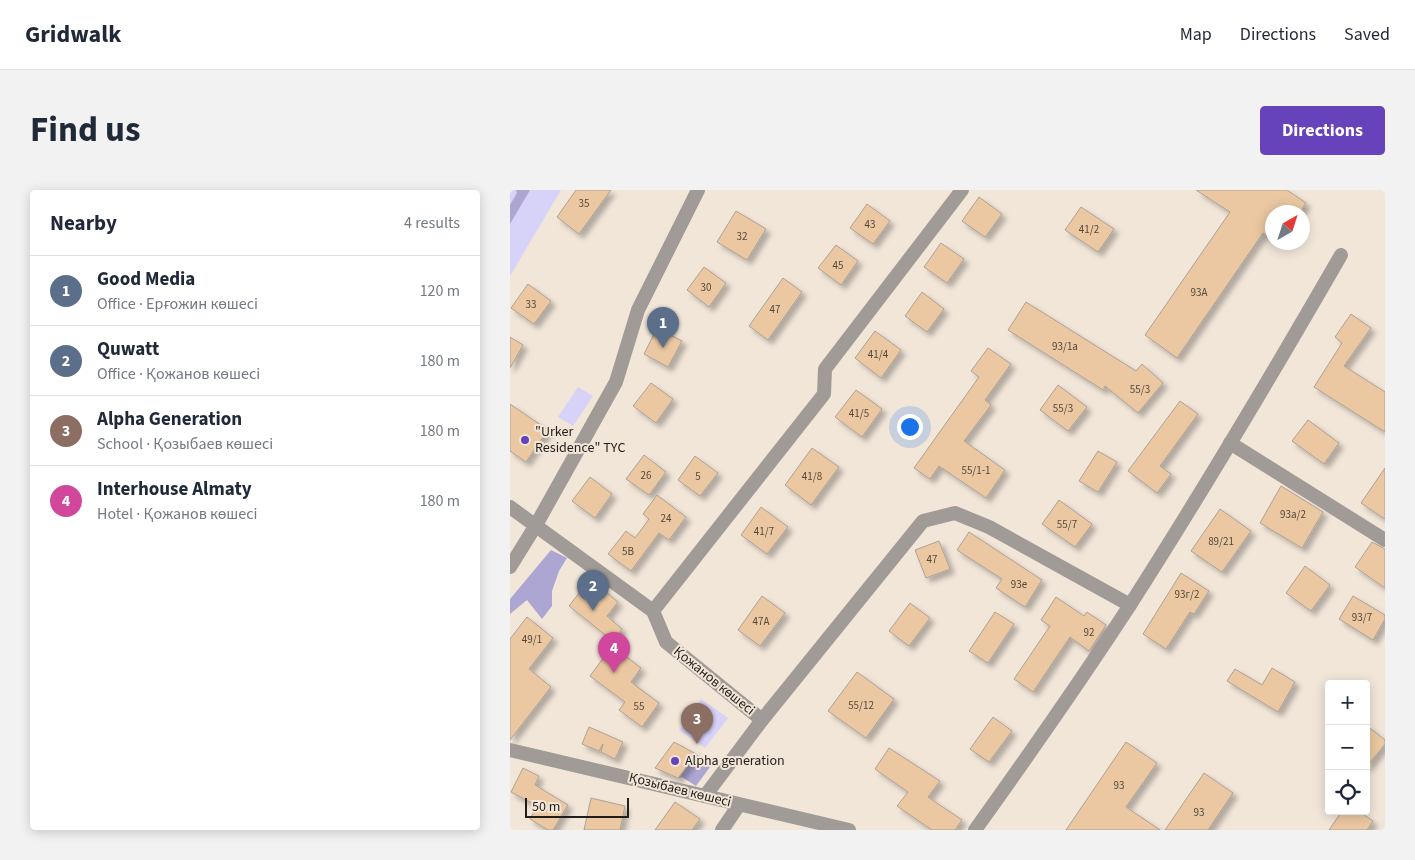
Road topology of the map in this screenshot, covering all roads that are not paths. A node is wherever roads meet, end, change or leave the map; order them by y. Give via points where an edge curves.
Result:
1 (698, 190) edge
2 (962, 190) edge
3 (1341, 255) dead end
4 (1230, 443) junction
5 (510, 508) edge
6 (536, 525) junction
7 (1385, 540) edge
8 (510, 567) edge
9 (1130, 605) junction
10 (653, 611) junction
11 (762, 720) junction
12 (510, 750) edge
13 (705, 796) junction
14 (739, 805) junction
15 (722, 830) edge
16 (849, 830) edge
17 (975, 830) edge

1 - 6 street via 638,310 616,382
2 - 10 street via 825,369 824,394
3 - 4 street
4 - 7 street
4 - 9 street
5 - 6 street
6 - 8 street
6 - 10 street
9 - 11 street via 989,526 955,513 923,521
9 - 17 street
10 - 11 street, Қожанов көшесі via 666,642
11 - 13 street
12 - 13 street, Қозыбаев көшесі
13 - 14 street, Қозыбаев көшесі
14 - 15 street
14 - 16 street, Қозыбаев көшесі

